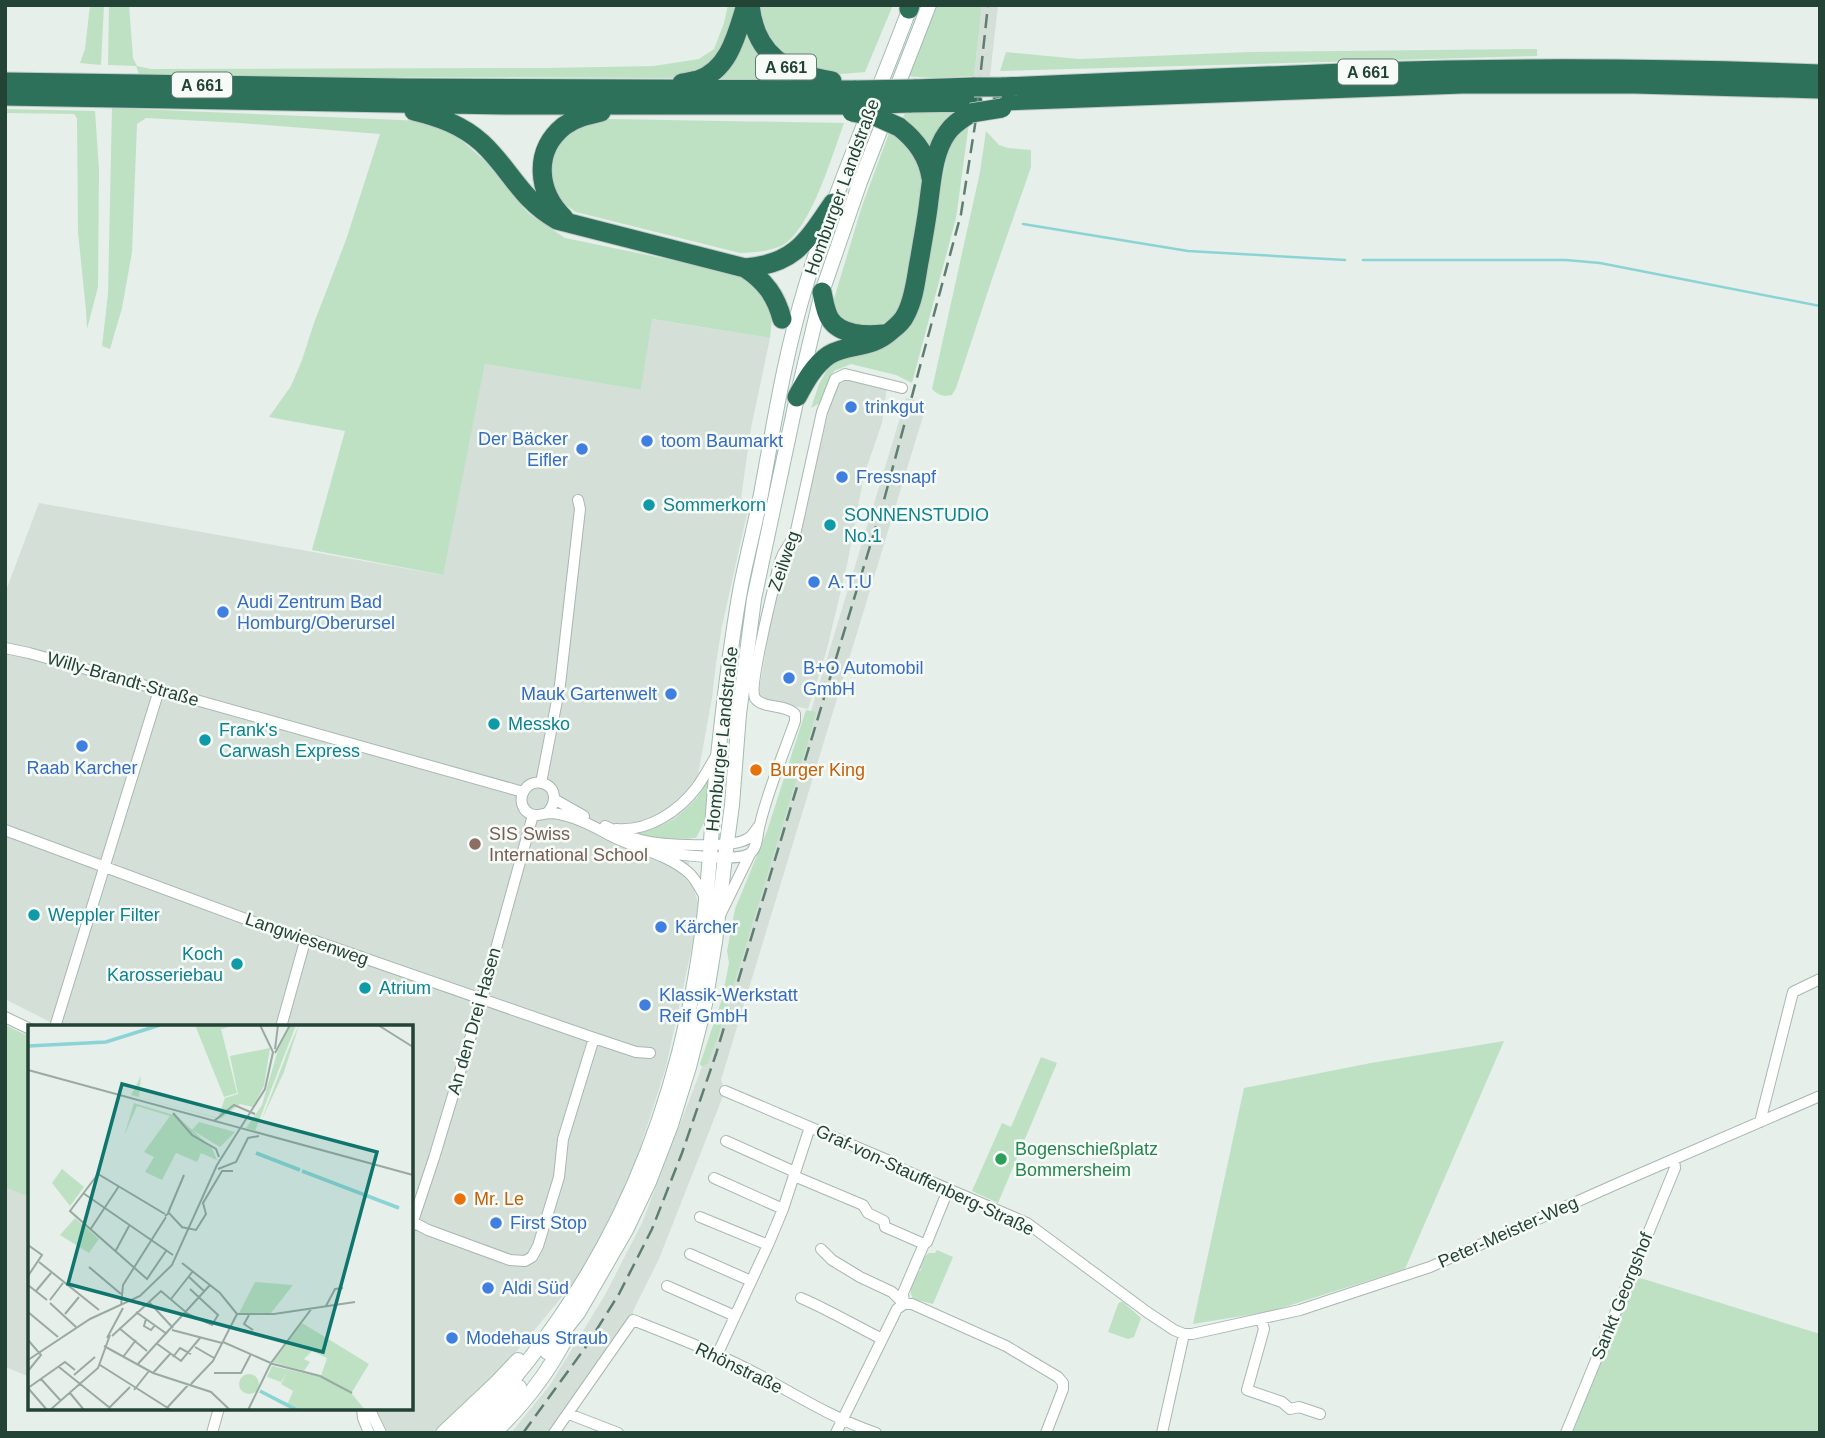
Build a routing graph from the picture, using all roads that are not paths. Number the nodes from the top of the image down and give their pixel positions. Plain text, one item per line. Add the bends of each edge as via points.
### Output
1 (748, 5) edge
2 (929, 5) edge
3 (910, 6) edge
4 (1820, 74) edge
5 (5, 82) edge
6 (1820, 89) edge
7 (5, 96) edge
8 (912, 96) junction
9 (641, 98) junction
10 (853, 98) junction
11 (1002, 99) junction
12 (973, 101) junction
13 (378, 103) junction
14 (931, 182) junction
15 (834, 203) junction
16 (577, 225) junction
17 (745, 268) junction
18 (822, 292) junction
19 (782, 318) joint
20 (894, 330) junction
21 (783, 376) junction
22 (902, 388) dead end
23 (797, 397) junction
24 (578, 500) dead end
25 (5, 648) edge
26 (159, 690) junction
27 (719, 751) junction
28 (541, 783) junction
29 (523, 792) junction
30 (554, 799) junction
31 (547, 813) junction
32 (533, 815) junction
33 (760, 824) junction
34 (606, 827) junction
35 (5, 830) edge
36 (718, 850) junction
37 (651, 851) junction
38 (750, 854) junction
39 (104, 867) junction
40 (706, 899) junction
41 (719, 918) junction
42 (305, 941) junction
43 (1820, 979) edge
44 (482, 999) junction
45 (5, 1017) edge
46 (56, 1025) edge
47 (282, 1025) edge
48 (28, 1028) edge
49 (594, 1038) junction
50 (650, 1053) dead end
51 (725, 1091) dead end
52 (1820, 1096) edge
53 (1760, 1122) junction
54 (810, 1127) junction
55 (726, 1141) dead end
56 (1674, 1159) junction
57 (795, 1174) junction
58 (714, 1178) dead end
59 (948, 1189) junction
60 (783, 1209) junction
61 (701, 1217) dead end
62 (413, 1220) edge
63 (413, 1223) edge
64 (924, 1244) junction
65 (768, 1245) junction
66 (821, 1250) dead end
67 (690, 1254) dead end
68 (751, 1281) junction
69 (667, 1286) dead end
70 (801, 1298) dead end
71 (904, 1304) junction
72 (573, 1309) junction
73 (735, 1316) junction
74 (1261, 1319) junction
75 (1184, 1334) junction
76 (882, 1339) junction
77 (717, 1355) junction
78 (218, 1410) edge
79 (362, 1410) edge
80 (370, 1410) edge
81 (569, 1414) junction
82 (1320, 1414) dead end
83 (842, 1420) junction
84 (212, 1433) edge
85 (369, 1433) edge
86 (381, 1433) edge
87 (443, 1433) edge
88 (461, 1433) edge
89 (478, 1433) edge
90 (494, 1433) edge
91 (554, 1433) edge
92 (618, 1433) edge
93 (836, 1433) edge
94 (876, 1433) edge
95 (1045, 1433) edge
96 (1162, 1433) edge
97 (1566, 1433) edge

1 - 9 highway via 725,59 710,74
1 - 10 highway, A 661 via 754,27 772,57
2 - 18 main road, Homburger Landstraße
3 - 15 main road, Homburger Landstraße
4 - 11 highway, A 661 via 1542,69 1370,72
5 - 9 highway, A 661 via 385,88
6 - 11 highway, A 661 via 1462,84
7 - 13 highway, A 661
8 - 10 highway, A 661, bridge
8 - 10 highway, A 661, bridge via 886,90
8 - 12 highway, A 661
9 - 10 highway, A 661
9 - 10 highway, A 661 via 809,105
9 - 13 highway, A 661
9 - 16 highway via 577,118 555,134 548,146 543,185 555,209
10 - 14 highway, bridge via 914,140
11 - 12 highway, A 661, bridge
12 - 14 highway via 943,139
13 - 16 highway, A 661 via 428,114 463,129 492,153 535,205 557,220
14 - 20 highway via 913,293
15 - 17 highway via 800,248 780,261
15 - 21 main road, Homburger Landstraße
16 - 17 highway
17 - 19 highway via 773,294
18 - 20 highway via 829,318 841,328 871,335
18 - 23 main road, Homburger Landstraße
19 - 21 main road
20 - 23 highway via 874,343 829,355 809,375
21 - 27 main road, Homburger Landstraße via 740,592
22 - 33 street, Zeilweg via 845,374 835,379 822,412 795,536 779,564 759,656 755,698 795,714
23 - 36 main road, Homburger Landstraße via 754,599 732,805
24 - 28 street via 560,685
25 - 26 street, Willy-Brandt-Straße
26 - 29 street, Willy-Brandt-Straße
26 - 39 street
27 - 34 street via 695,789 662,818 633,828
27 - 36 main road, Homburger Landstraße
28 - 29 street via 529,785
28 - 30 street via 551,789
29 - 32 street via 524,808
30 - 31 street
30 - 34 street
31 - 32 street
31 - 37 street via 564,814
32 - 44 street, An den Drei Hasen
33 - 36 street via 747,839
33 - 38 street, Zeilweg
34 - 36 street via 644,841
35 - 39 street, Langwiesenweg
36 - 37 street
36 - 38 street via 740,857
36 - 40 main road, Homburger Landstraße
36 - 41 main road, Homburger Landstraße
37 - 40 street via 690,874
38 - 41 street, Zeilweg
39 - 42 street, Langwiesenweg
39 - 46 street
40 - 72 main road, Homburger Landstraße via 688,1012 660,1122 638,1179
41 - 72 main road, Homburger Landstraße via 705,1004 671,1125 626,1230
42 - 44 street, Langwiesenweg
42 - 47 street
43 - 53 street via 1793,992
44 - 49 street, Langwiesenweg
44 - 62 street, An den Drei Hasen
45 - 48 street
49 - 50 street, Langwiesenweg
49 - 63 street via 562,1139 559,1177 532,1257 510,1260
51 - 54 street, Graf-von-Stauffenberg-Straße
52 - 53 street, Peter-Meister-Weg
53 - 56 street, Peter-Meister-Weg
54 - 57 street
54 - 59 street, Graf-von-Stauffenberg-Straße
55 - 57 street
56 - 74 street, Peter-Meister-Weg via 1430,1267
56 - 97 street, Sankt Georgshof via 1675,1168
57 - 60 street
57 - 64 street via 863,1205 884,1221 885,1227
58 - 60 street
59 - 64 street
59 - 75 street, Graf-von-Stauffenberg-Straße via 1027,1223
60 - 65 street
61 - 65 street
64 - 71 street via 903,1293
65 - 68 street
66 - 71 street via 892,1292
67 - 68 street
68 - 73 street
69 - 73 street
70 - 76 street
71 - 76 street via 897,1308
71 - 95 street via 995,1341 1058,1377 1063,1389
72 - 87 main road
72 - 88 main road, Homburger Landstraße via 504,1391
72 - 89 main road, Homburger Landstraße via 498,1413
72 - 90 main road via 555,1359
73 - 77 street
74 - 75 street, Peter-Meister-Weg
74 - 82 street via 1264,1329 1247,1390 1290,1409
75 - 96 street
76 - 83 street
77 - 81 street, Rhönstraße via 633,1320
77 - 83 street, Rhönstraße
78 - 84 street
79 - 85 street
80 - 86 street
81 - 91 street
81 - 92 street
83 - 93 street
83 - 94 street, Rhönstraße

